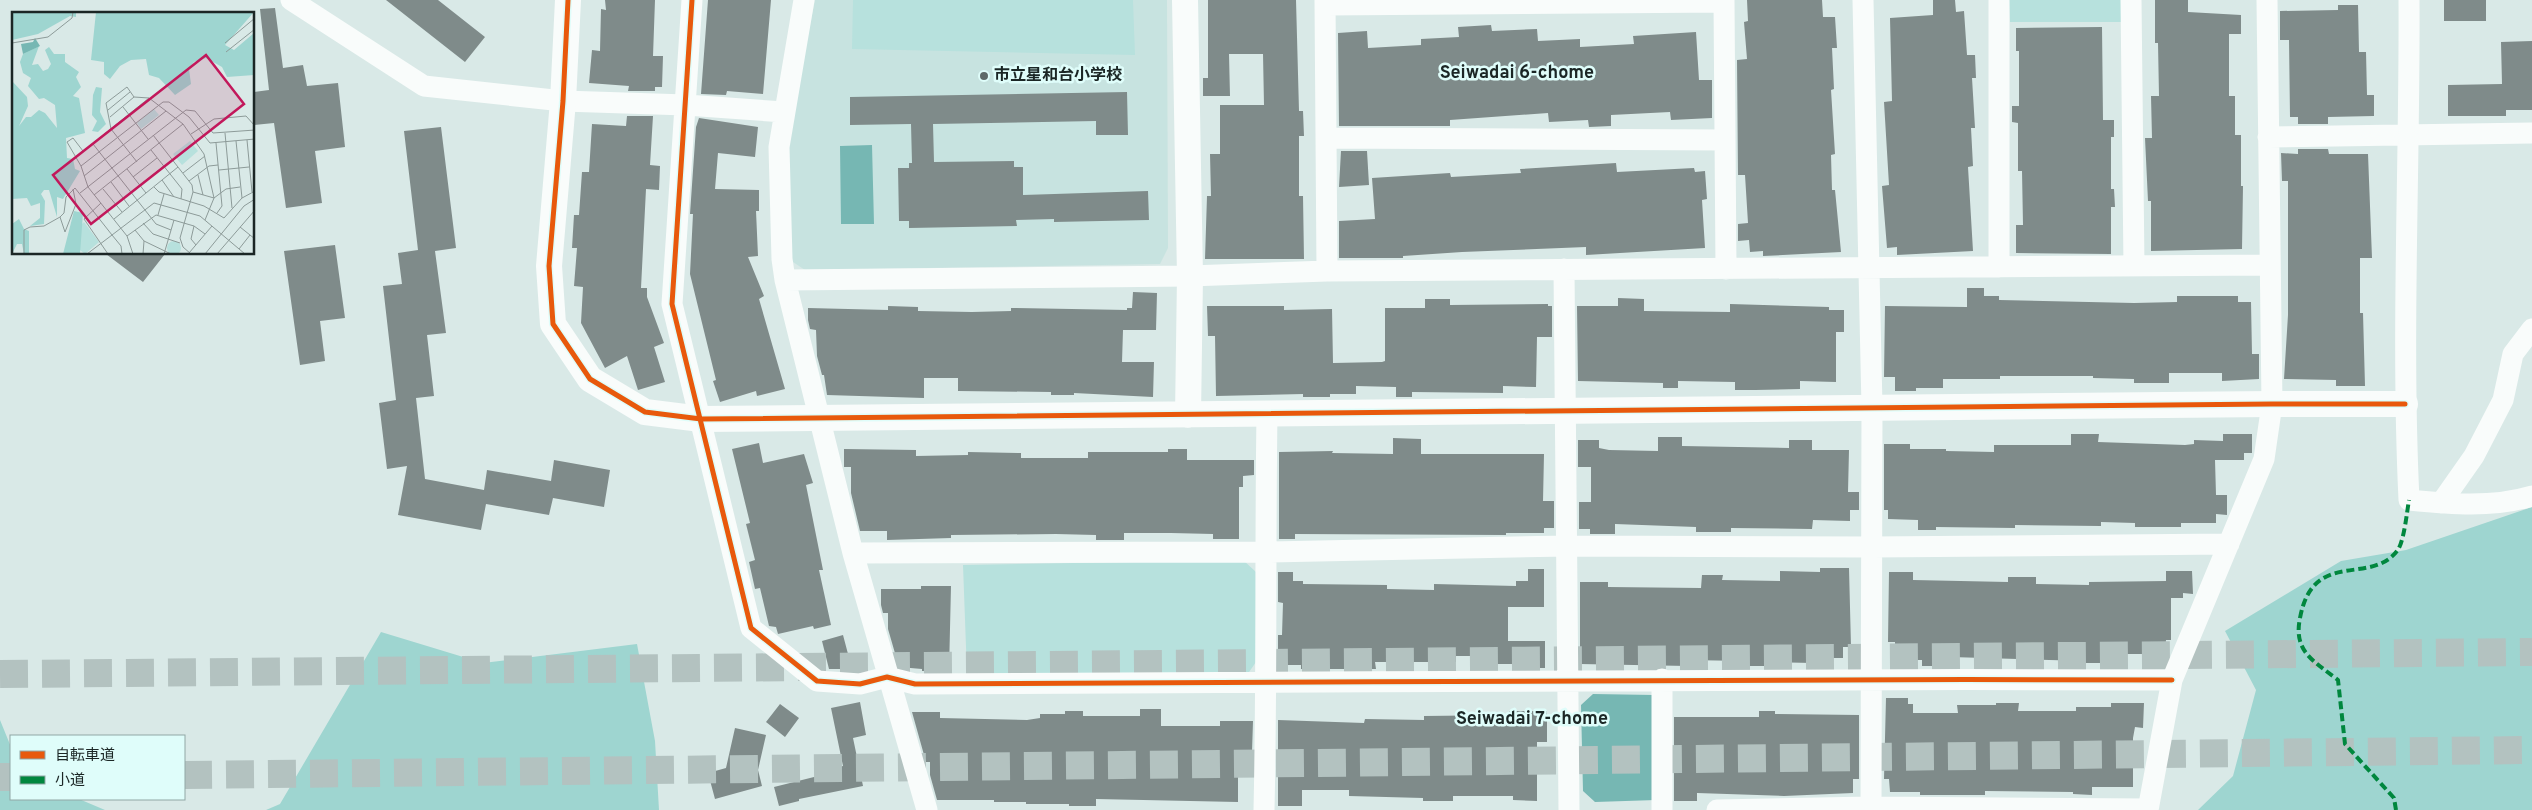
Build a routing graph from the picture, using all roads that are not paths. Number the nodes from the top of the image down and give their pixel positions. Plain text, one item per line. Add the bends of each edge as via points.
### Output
1 (291, 0) edge
2 (568, 0) edge
3 (692, 0) edge
4 (804, 0) edge
5 (1185, 0) edge
6 (1863, 0) edge
7 (1999, 0) edge
8 (2131, 0) edge
9 (2267, 0) edge
10 (2409, 0) edge
11 (1724, 1) edge
12 (1325, 3) edge
13 (563, 101) junction
14 (686, 105) junction
15 (784, 112) junction
16 (2532, 133) edge
17 (2410, 135) junction
18 (2268, 137) junction
19 (1326, 138) junction
20 (1725, 140) junction
21 (2134, 266) junction
22 (2270, 266) junction
23 (1999, 267) junction
24 (1869, 268) junction
25 (1564, 269) junction
26 (1726, 269) junction
27 (1327, 271) junction
28 (1190, 276) junction
29 (785, 280) junction
30 (2532, 329) edge
31 (2272, 404) junction
32 (2405, 404) junction
33 (1872, 407) junction
34 (1565, 411) junction
35 (1267, 414) junction
36 (1188, 415) junction
37 (701, 418) junction
38 (819, 418) junction
39 (2532, 496) edge
40 (2440, 503) junction
41 (2229, 544) junction
42 (1568, 546) junction
43 (1871, 547) junction
44 (1265, 552) junction
45 (853, 553) junction
46 (887, 677) junction
47 (1568, 679) junction
48 (1662, 679) junction
49 (1871, 679) junction
50 (2172, 680) junction
51 (1267, 683) junction
52 (1870, 808) junction
53 (2034, 809) edge
54 (2148, 809) edge
55 (927, 810) edge
56 (1264, 810) edge
57 (1569, 810) edge
58 (1662, 810) edge
59 (1717, 810) edge

1 - 13 street via 424,86
2 - 13 street
3 - 14 street
4 - 15 street
5 - 28 street
6 - 24 street
7 - 23 street
8 - 21 street
9 - 18 street
10 - 17 street
11 - 12 street
11 - 20 street
12 - 19 street
13 - 14 street
13 - 37 street via 549,266 553,324 590,379 645,412
14 - 15 street
14 - 37 street via 672,304
15 - 29 street via 778,147
16 - 17 street
17 - 18 street
17 - 32 street
18 - 22 street
19 - 20 street
19 - 27 street
20 - 26 street
21 - 22 street
21 - 23 street
22 - 31 street
23 - 24 street
24 - 26 street
24 - 33 street
25 - 26 street
25 - 27 street
25 - 34 street
27 - 28 street
28 - 29 street
28 - 36 street
29 - 38 street
30 - 40 street via 2512,354 2503,400 2474,456
31 - 32 street
31 - 33 street
31 - 41 street via 2264,460
32 - 40 street via 2409,500
33 - 34 street
33 - 43 street
34 - 35 street
34 - 42 street
35 - 36 street
35 - 44 street
36 - 38 street
37 - 38 street
37 - 46 street via 751,628 817,681 860,684
38 - 45 street
39 - 40 street via 2507,503
41 - 43 street
41 - 50 street
42 - 43 street
42 - 44 street
42 - 47 street
43 - 49 street
44 - 45 street
44 - 51 street
45 - 46 street
46 - 51 street via 915,684
46 - 55 street
47 - 48 street
47 - 51 street
47 - 57 street
48 - 49 street
48 - 58 street
49 - 50 street
49 - 52 street
50 - 54 street
51 - 56 street
52 - 53 street
52 - 59 street
53 - 54 street

